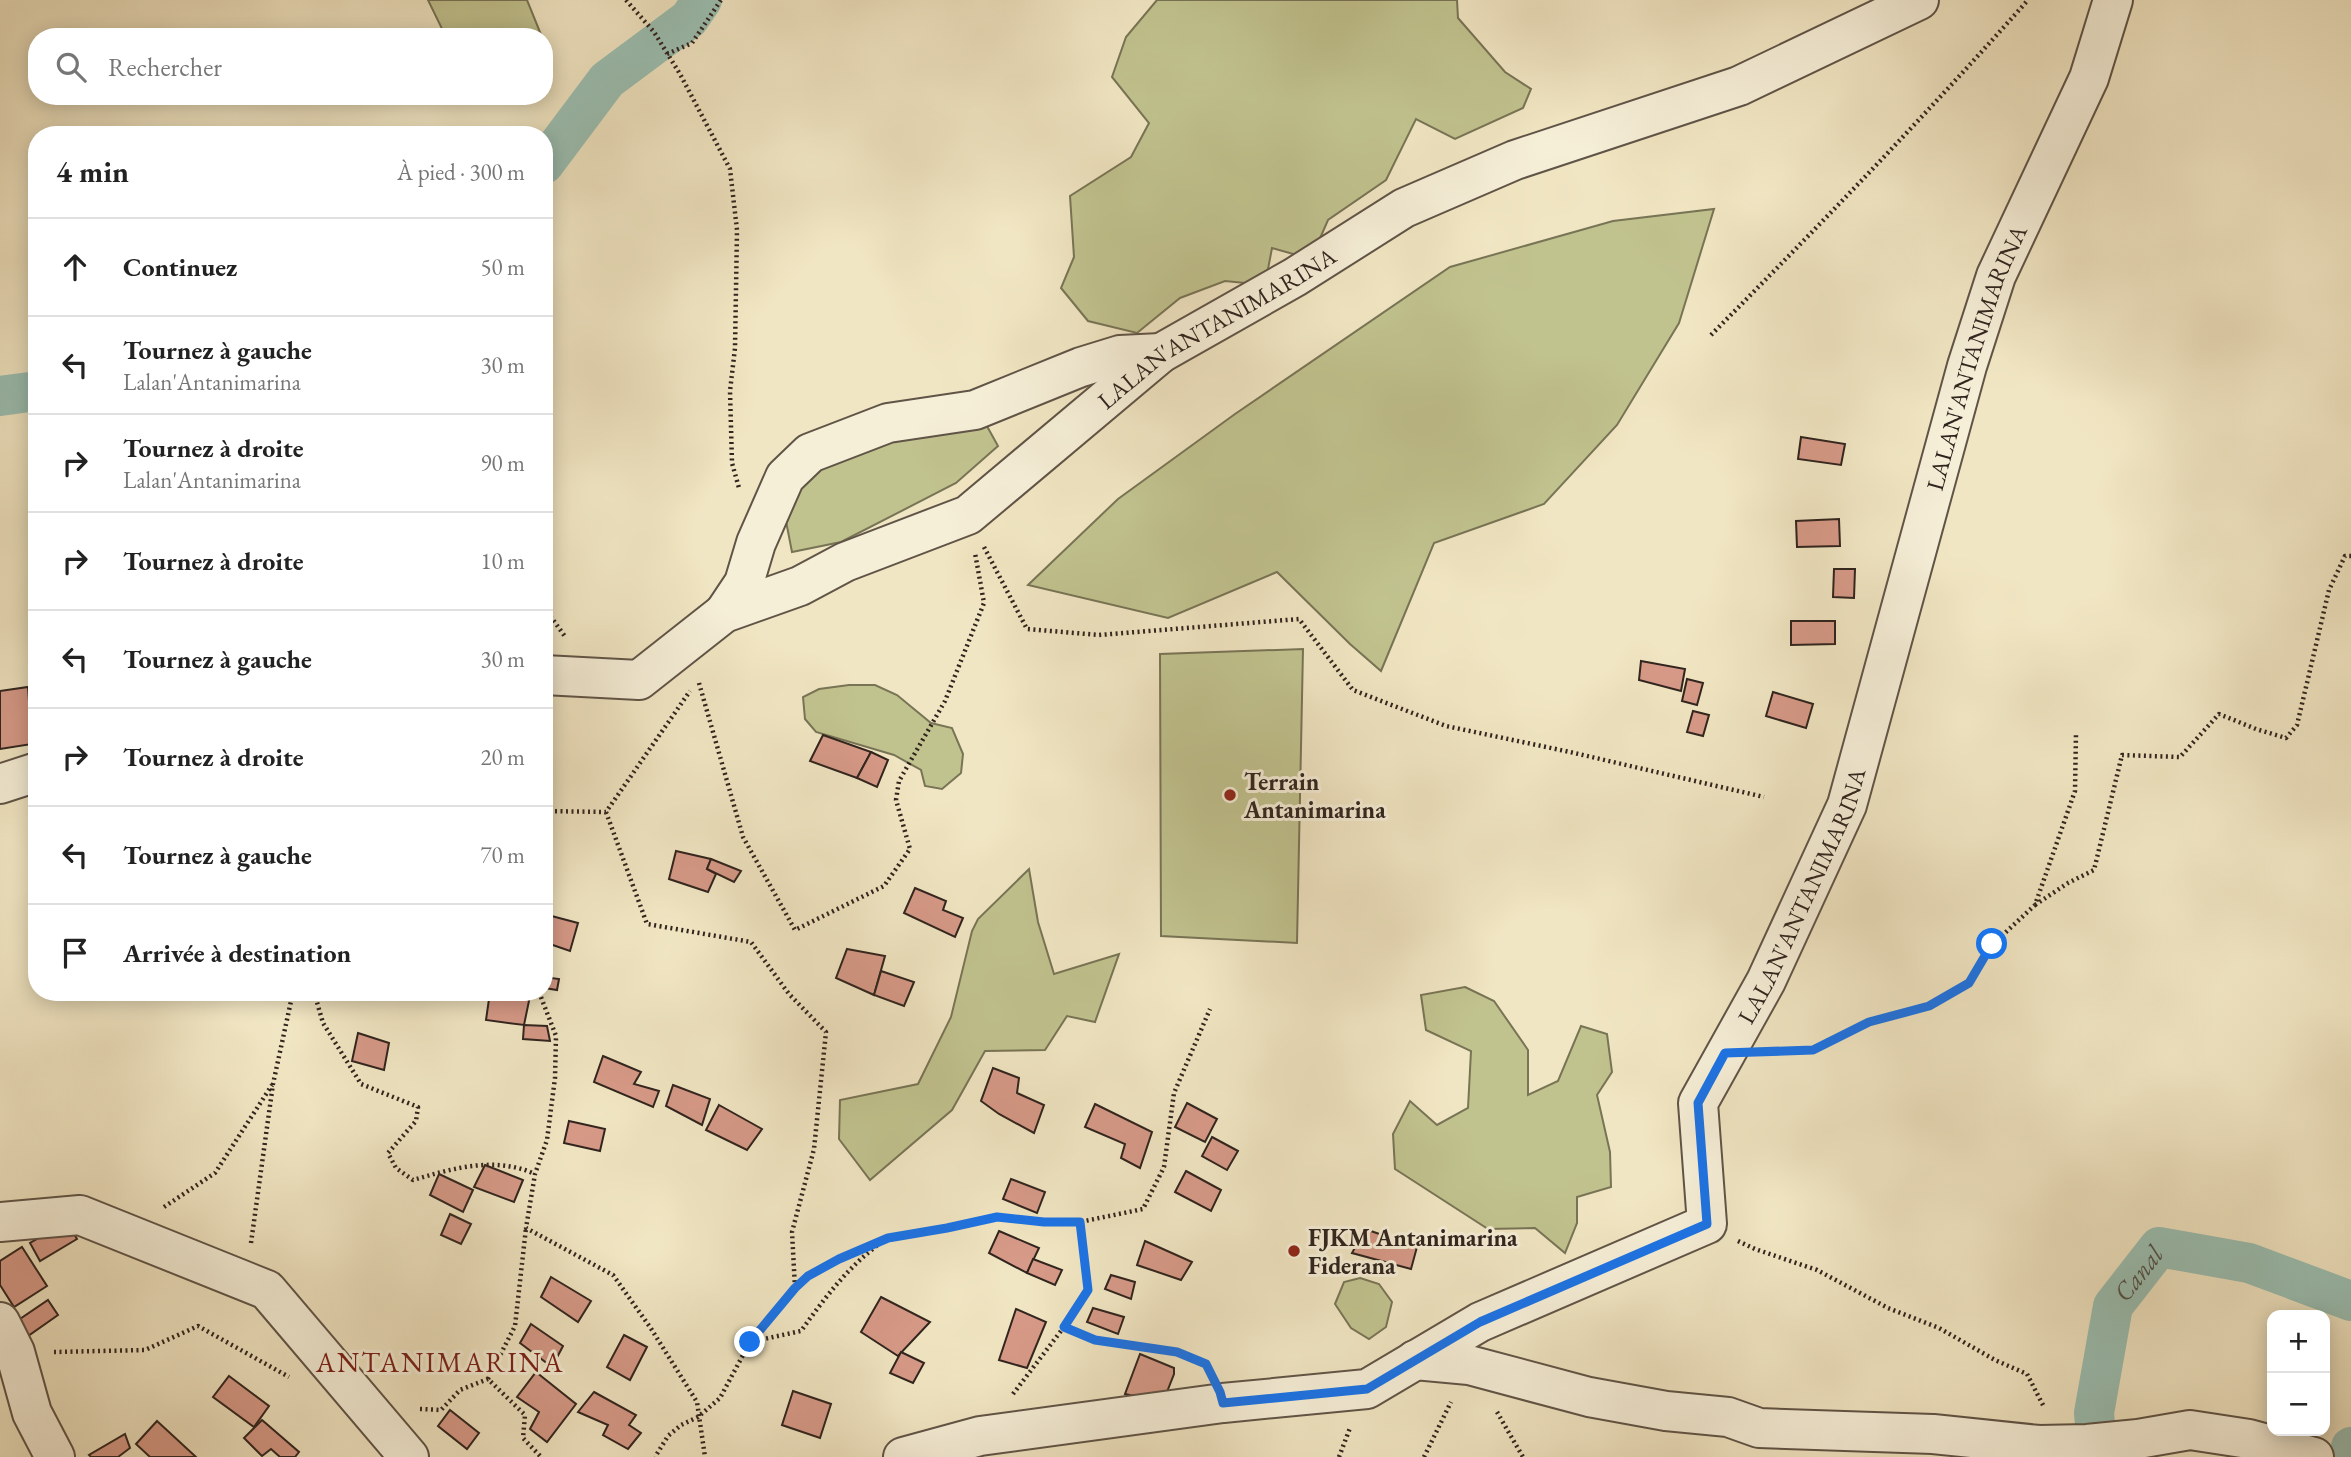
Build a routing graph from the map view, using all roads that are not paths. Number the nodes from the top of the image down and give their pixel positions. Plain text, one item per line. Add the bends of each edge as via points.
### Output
1 (1919, 0) edge
2 (2113, 0) edge
3 (1161, 353) junction
4 (724, 613) junction
5 (553, 675) edge
6 (28, 775) edge
7 (0, 784) edge
8 (0, 1223) edge
9 (7, 1337) edge
10 (1415, 1360) junction
11 (55, 1457) edge
12 (409, 1457) edge
13 (903, 1457) edge
14 (2314, 1457) edge

1 - 3 street, LALAN'ANTANIMARINA via 1739,86 1515,160 1404,208
2 - 10 street, LALAN'ANTANIMARINA via 2090,78 1996,276 1967,366 1847,805 1766,981 1698,1103 1707,1224 1480,1322
3 - 4 street, LALAN'ANTANIMARINA via 968,515
3 - 4 street via 1121,355 975,410 888,423 810,453 785,477 744,583
4 - 5 street, LALAN'ANTANIMARINA via 639,680
6 - 7 street
8 - 12 street via 80,1215 267,1290
9 - 11 street via 32,1413
10 - 13 street via 1367,1389 980,1436
10 - 14 street via 1469,1366 1589,1397 1728,1418 1759,1428 1933,1434 2039,1445 2098,1443 2190,1430 2249,1439

